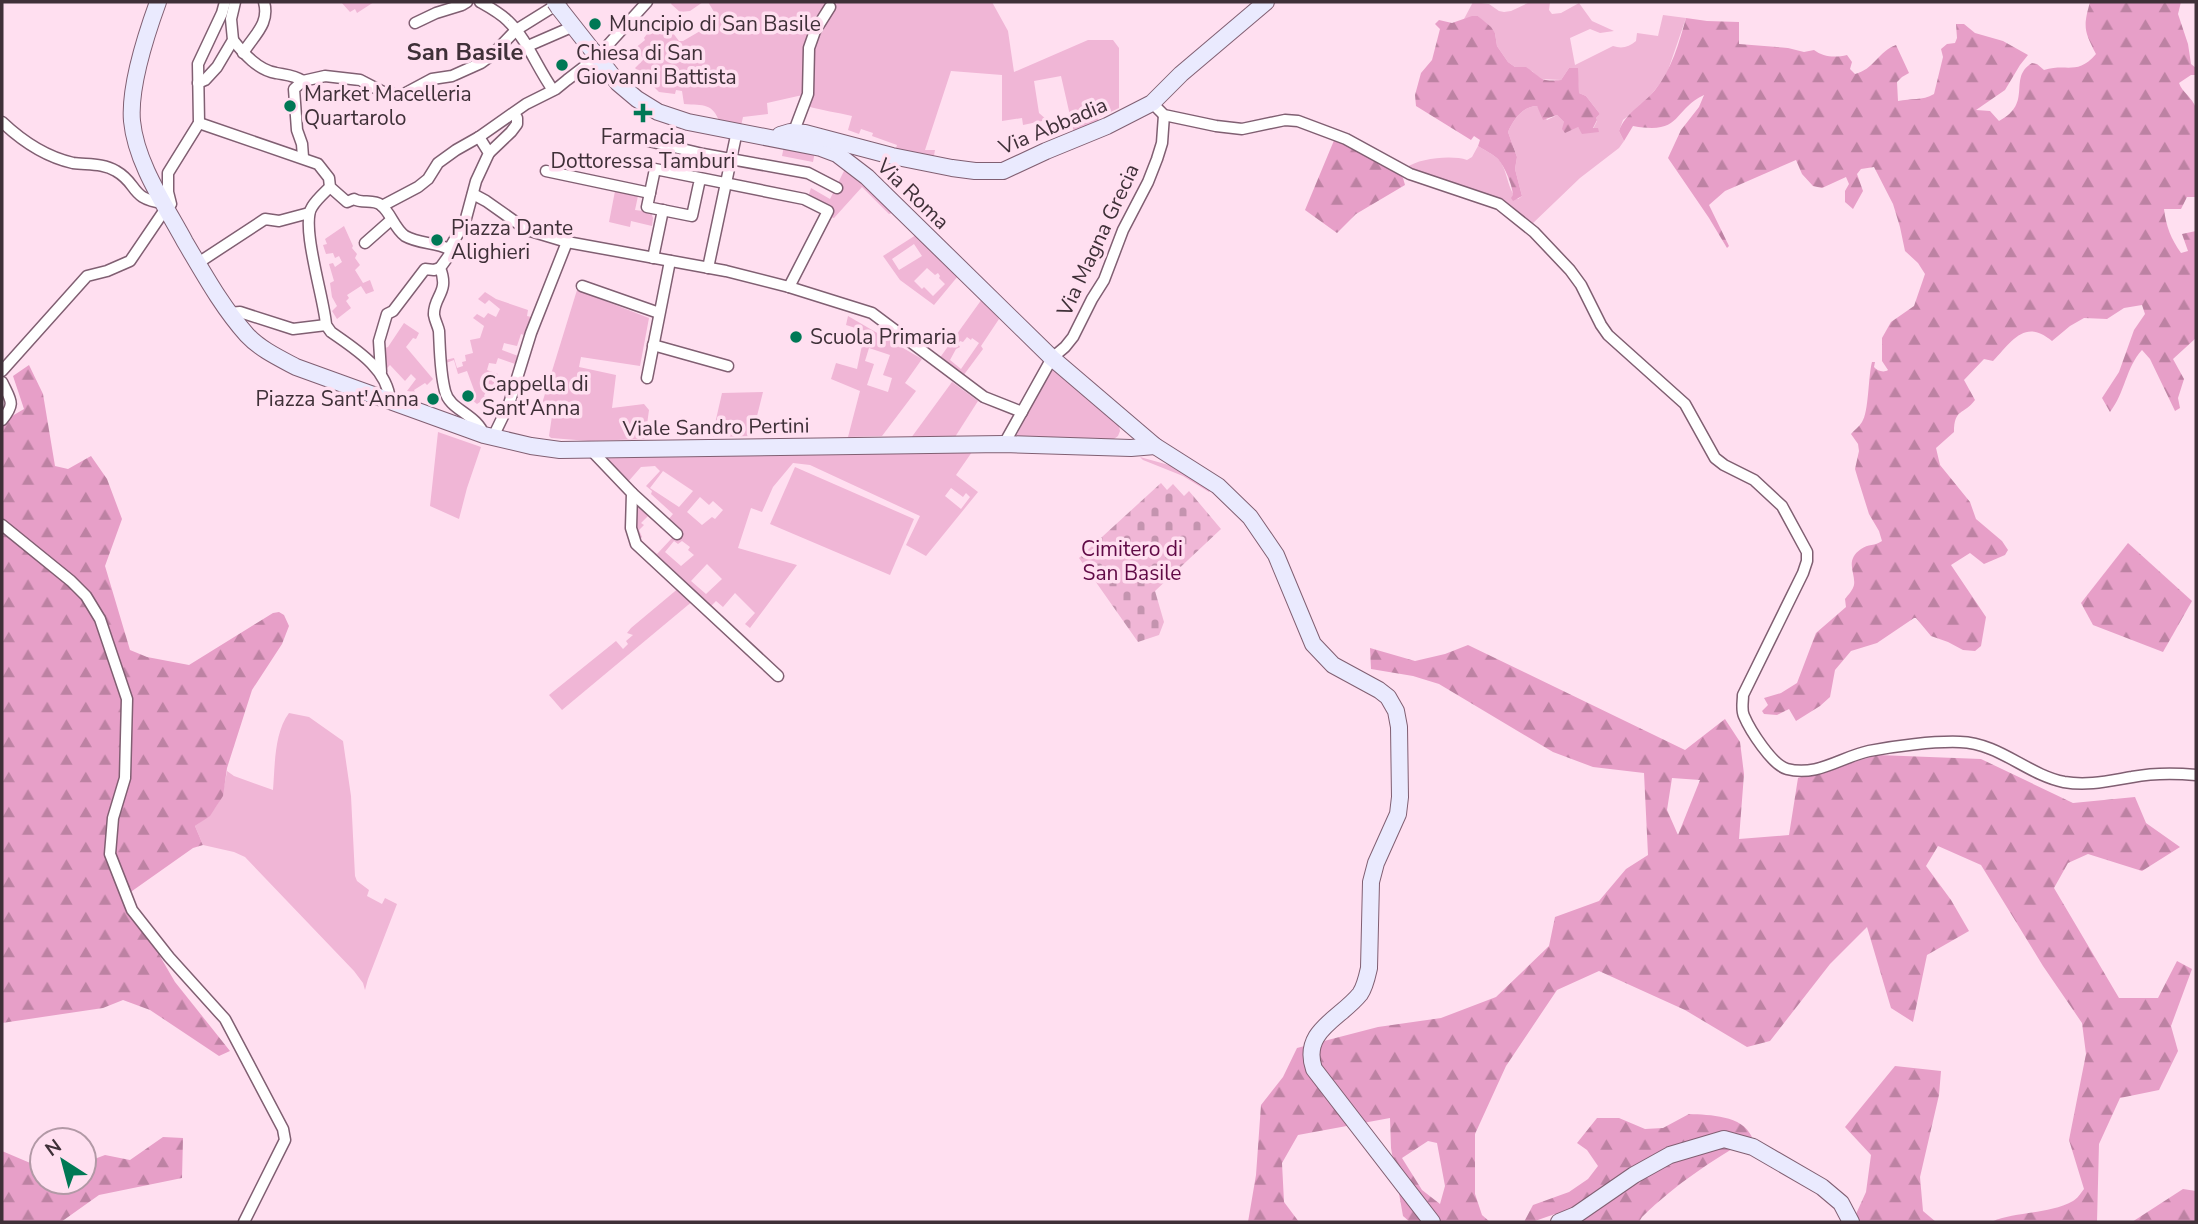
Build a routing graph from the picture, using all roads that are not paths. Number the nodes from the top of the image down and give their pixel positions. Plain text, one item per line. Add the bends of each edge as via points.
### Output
1 (158, 2) edge
2 (225, 2) edge
3 (235, 2) edge
4 (264, 2) edge
5 (467, 2) edge
6 (480, 2) edge
7 (647, 2) edge
8 (1266, 2) edge
9 (557, 5) edge
10 (830, 6) dead end
11 (415, 23) dead end
12 (574, 26) junction
13 (516, 30) junction
14 (233, 40) junction
15 (528, 46) junction
16 (243, 53) junction
17 (597, 57) junction
18 (198, 83) junction
19 (299, 85) junction
20 (553, 90) junction
21 (1152, 103) junction
22 (514, 113) junction
23 (1164, 115) junction
24 (2, 122) edge
25 (199, 122) junction
26 (737, 131) junction
27 (794, 131) junction
28 (479, 137) junction
29 (632, 137) dead end
30 (779, 139) junction
31 (489, 153) junction
32 (303, 157) junction
33 (730, 159) junction
34 (545, 171) dead end
35 (700, 178) junction
36 (724, 183) junction
37 (330, 187) junction
38 (837, 188) dead end
39 (650, 193) junction
40 (473, 194) junction
41 (165, 206) junction
42 (383, 206) junction
43 (663, 210) junction
44 (309, 213) junction
45 (391, 219) junction
46 (567, 242) junction
47 (365, 243) dead end
48 (449, 249) junction
49 (653, 258) junction
50 (670, 261) junction
51 (198, 263) junction
52 (708, 268) junction
53 (442, 274) junction
54 (582, 286) dead end
55 (789, 287) junction
56 (229, 313) junction
57 (659, 313) junction
58 (326, 326) junction
59 (653, 345) junction
60 (1052, 358) junction
61 (729, 366) dead end
62 (2, 371) edge
63 (381, 372) junction
64 (647, 378) dead end
65 (2, 382) edge
66 (390, 400) junction
67 (1022, 412) junction
68 (2, 420) edge
69 (488, 436) junction
70 (1004, 444) junction
71 (1155, 446) junction
72 (590, 449) junction
73 (632, 493) junction
74 (2, 525) edge
75 (677, 534) dead end
76 (778, 676) dead end
77 (2196, 775) edge
78 (244, 1222) edge
79 (1432, 1222) edge
80 (1559, 1222) edge
81 (1851, 1222) edge

1 - 41 street, Viale Sandro Pertini via 136,76 132,113 136,142
2 - 18 street via 198,64
3 - 14 street
4 - 16 street via 264,25
5 - 11 street
6 - 13 street
7 - 17 street
8 - 21 street, Via Abbadia
9 - 12 street, Via Roma
9 - 13 street
10 - 27 street via 809,47 808,94
12 - 15 street
12 - 17 street, Via Roma
13 - 15 street
13 - 19 street via 481,62 404,94 387,94 360,80 325,76
14 - 16 street
14 - 18 street via 217,67
15 - 20 street
16 - 19 street via 263,69 297,77
17 - 20 street
17 - 26 street, Via Roma via 618,83 658,112
18 - 25 street
19 - 32 street
20 - 22 street
21 - 23 street
21 - 27 street, Via Abbadia via 994,172 892,156
22 - 28 street
22 - 31 street via 517,124
23 - 60 street, Via Magna Grecia via 1157,159 1104,280 1073,337
23 - 77 street via 1242,129 1286,120 1306,124 1346,139 1410,174 1499,204 1555,253 1581,285 1608,335 1685,404 1715,458 1754,480 1782,506 1807,552 1803,573 1743,695 1742,713 1784,768 1812,770 1867,751 1958,742 1984,746 2060,781 2100,784 2134,776
24 - 41 street via 31,146 72,163 111,168 127,179 137,194
25 - 32 street
25 - 41 street via 168,173 171,204
26 - 30 street, Via Roma
26 - 33 street
27 - 30 street
28 - 31 street
28 - 42 street via 438,163 418,187
29 - 33 street
30 - 60 street, Via Roma via 821,148 848,161
31 - 40 street
32 - 37 street via 318,164
33 - 36 street
33 - 38 street via 808,173
34 - 39 street
35 - 36 street
35 - 39 street via 655,169
35 - 43 street via 692,216
36 - 52 street
36 - 55 street via 804,199 828,211
37 - 42 street via 347,202 354,199
37 - 44 street
39 - 43 street via 647,207
40 - 46 street via 527,230
40 - 48 street via 466,222
41 - 51 street, Viale Sandro Pertini
41 - 62 street via 130,261 87,276
42 - 45 street
43 - 49 street
44 - 51 street via 279,221 265,219
44 - 58 street
45 - 47 street
45 - 48 street via 413,240
46 - 49 street
46 - 69 street via 509,404
48 - 53 street
49 - 50 street
50 - 52 street
50 - 57 street
51 - 56 street, Viale Sandro Pertini
52 - 55 street
53 - 63 street via 425,269 387,313 379,341
53 - 69 street via 434,316 446,396
54 - 57 street
55 - 67 street via 872,313 984,397
56 - 58 street via 240,312 293,329
56 - 66 street, Viale Sandro Pertini via 249,337 296,367
57 - 59 street
58 - 63 street
59 - 61 street
59 - 64 street
60 - 67 street, Via Magna Grecia
60 - 71 street, Via Roma
63 - 66 street
65 - 68 street via 12,407
66 - 69 street, Viale Sandro Pertini
67 - 70 street, Via Magna Grecia
69 - 72 street, Viale Sandro Pertini via 560,450
70 - 71 street, Viale Sandro Pertini
70 - 72 street, Viale Sandro Pertini
71 - 79 street, Via Roma via 1218,486 1250,517 1276,555 1313,645 1333,665 1379,690 1396,711 1398,814 1371,882 1366,981 1361,993 1316,1035 1310,1057 1314,1069
72 - 73 street
73 - 75 street
73 - 76 street via 631,528 636,544
74 - 78 street via 71,581 100,619 127,699 125,778 113,818 110,854 132,910 225,1019 283,1129 285,1140
80 - 81 street via 1670,1156 1724,1139 1753,1147 1822,1186 1841,1203

